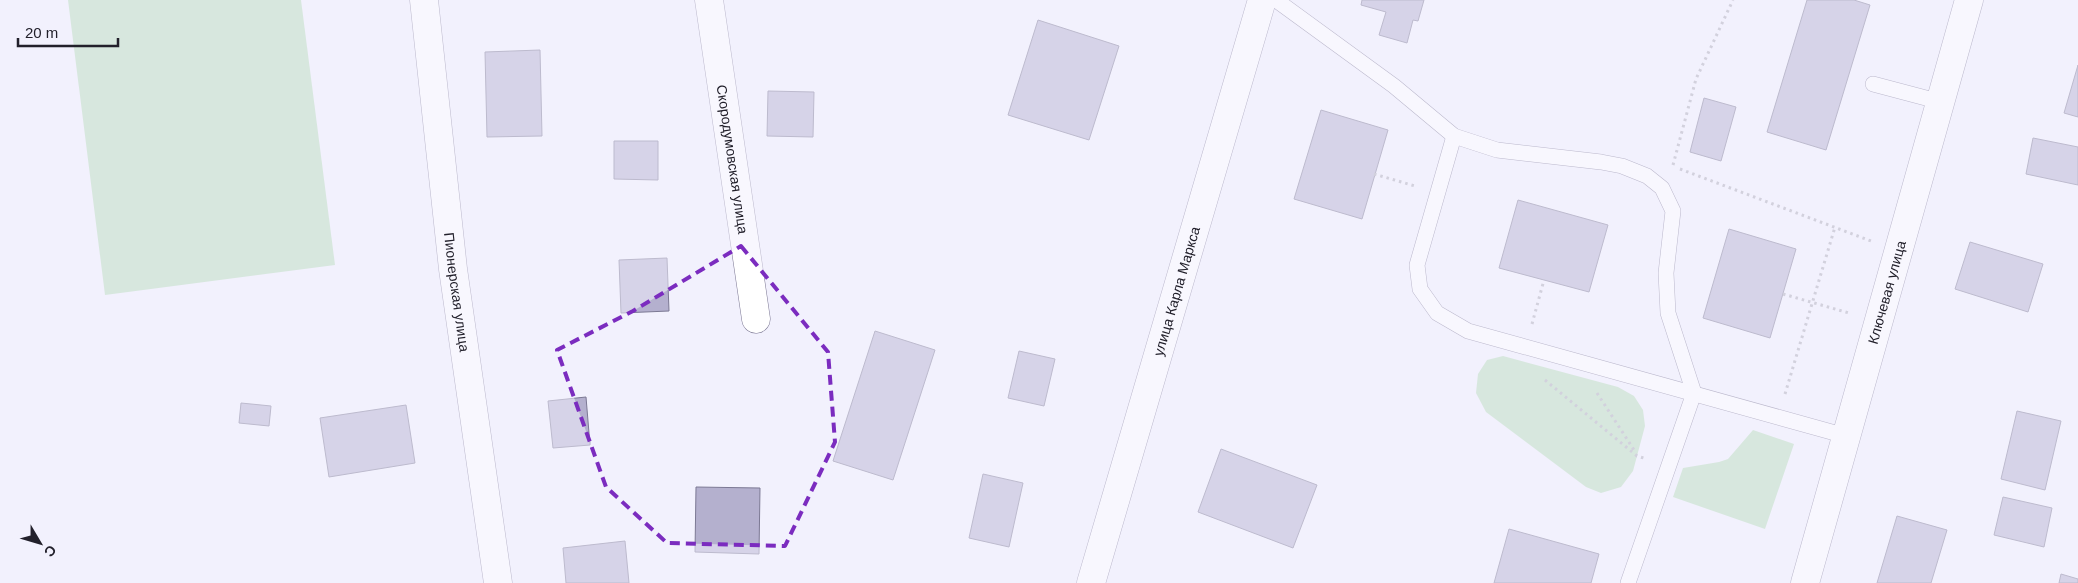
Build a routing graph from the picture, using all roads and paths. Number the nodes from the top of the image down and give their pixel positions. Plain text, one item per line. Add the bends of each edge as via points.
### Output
1 (424, 0) edge
2 (709, 0) edge
3 (1262, 0) edge
4 (1276, 0) edge
5 (1733, 0) edge
6 (1969, 0) edge
7 (1874, 84) dead end
8 (1940, 102) junction
9 (1454, 136) junction
10 (1374, 174) dead end
11 (1438, 193) junction
12 (1835, 227) junction
13 (1898, 251) junction
14 (1544, 280) dead end
15 (1783, 294) dead end
16 (1813, 302) junction
17 (756, 319) dead end
18 (1878, 322) junction
19 (1526, 347) junction
20 (1592, 365) junction
21 (1694, 393) junction
22 (1779, 417) junction
23 (1846, 436) junction
24 (498, 583) edge
25 (1091, 583) edge
26 (1628, 583) edge
27 (1805, 583) edge

1 - 24 street, Пионерская улица via 453,269
2 - 17 street, Скородумовская улица
3 - 25 street, улица Карла Маркса
4 - 9 lane via 1394,86
5 - 12 path via 1696,79 1672,166
6 - 8 street, Ключевая улица
7 - 8 lane
8 - 13 street, Ключевая улица
9 - 11 lane
9 - 21 lane via 1497,150 1622,166 1647,176 1662,188 1673,210 1666,273 1668,313
10 - 11 path
11 - 19 lane via 1417,265 1420,289 1437,313 1468,331
12 - 13 path
12 - 16 path
13 - 18 street, Ключевая улица
14 - 19 path
15 - 16 path
16 - 18 path
16 - 22 path
18 - 23 street, Ключевая улица
19 - 20 lane
19 - 20 path via 1522,361 1637,456 1588,379
20 - 21 lane
21 - 22 lane
21 - 26 lane
22 - 23 lane
23 - 27 street, Ключевая улица

